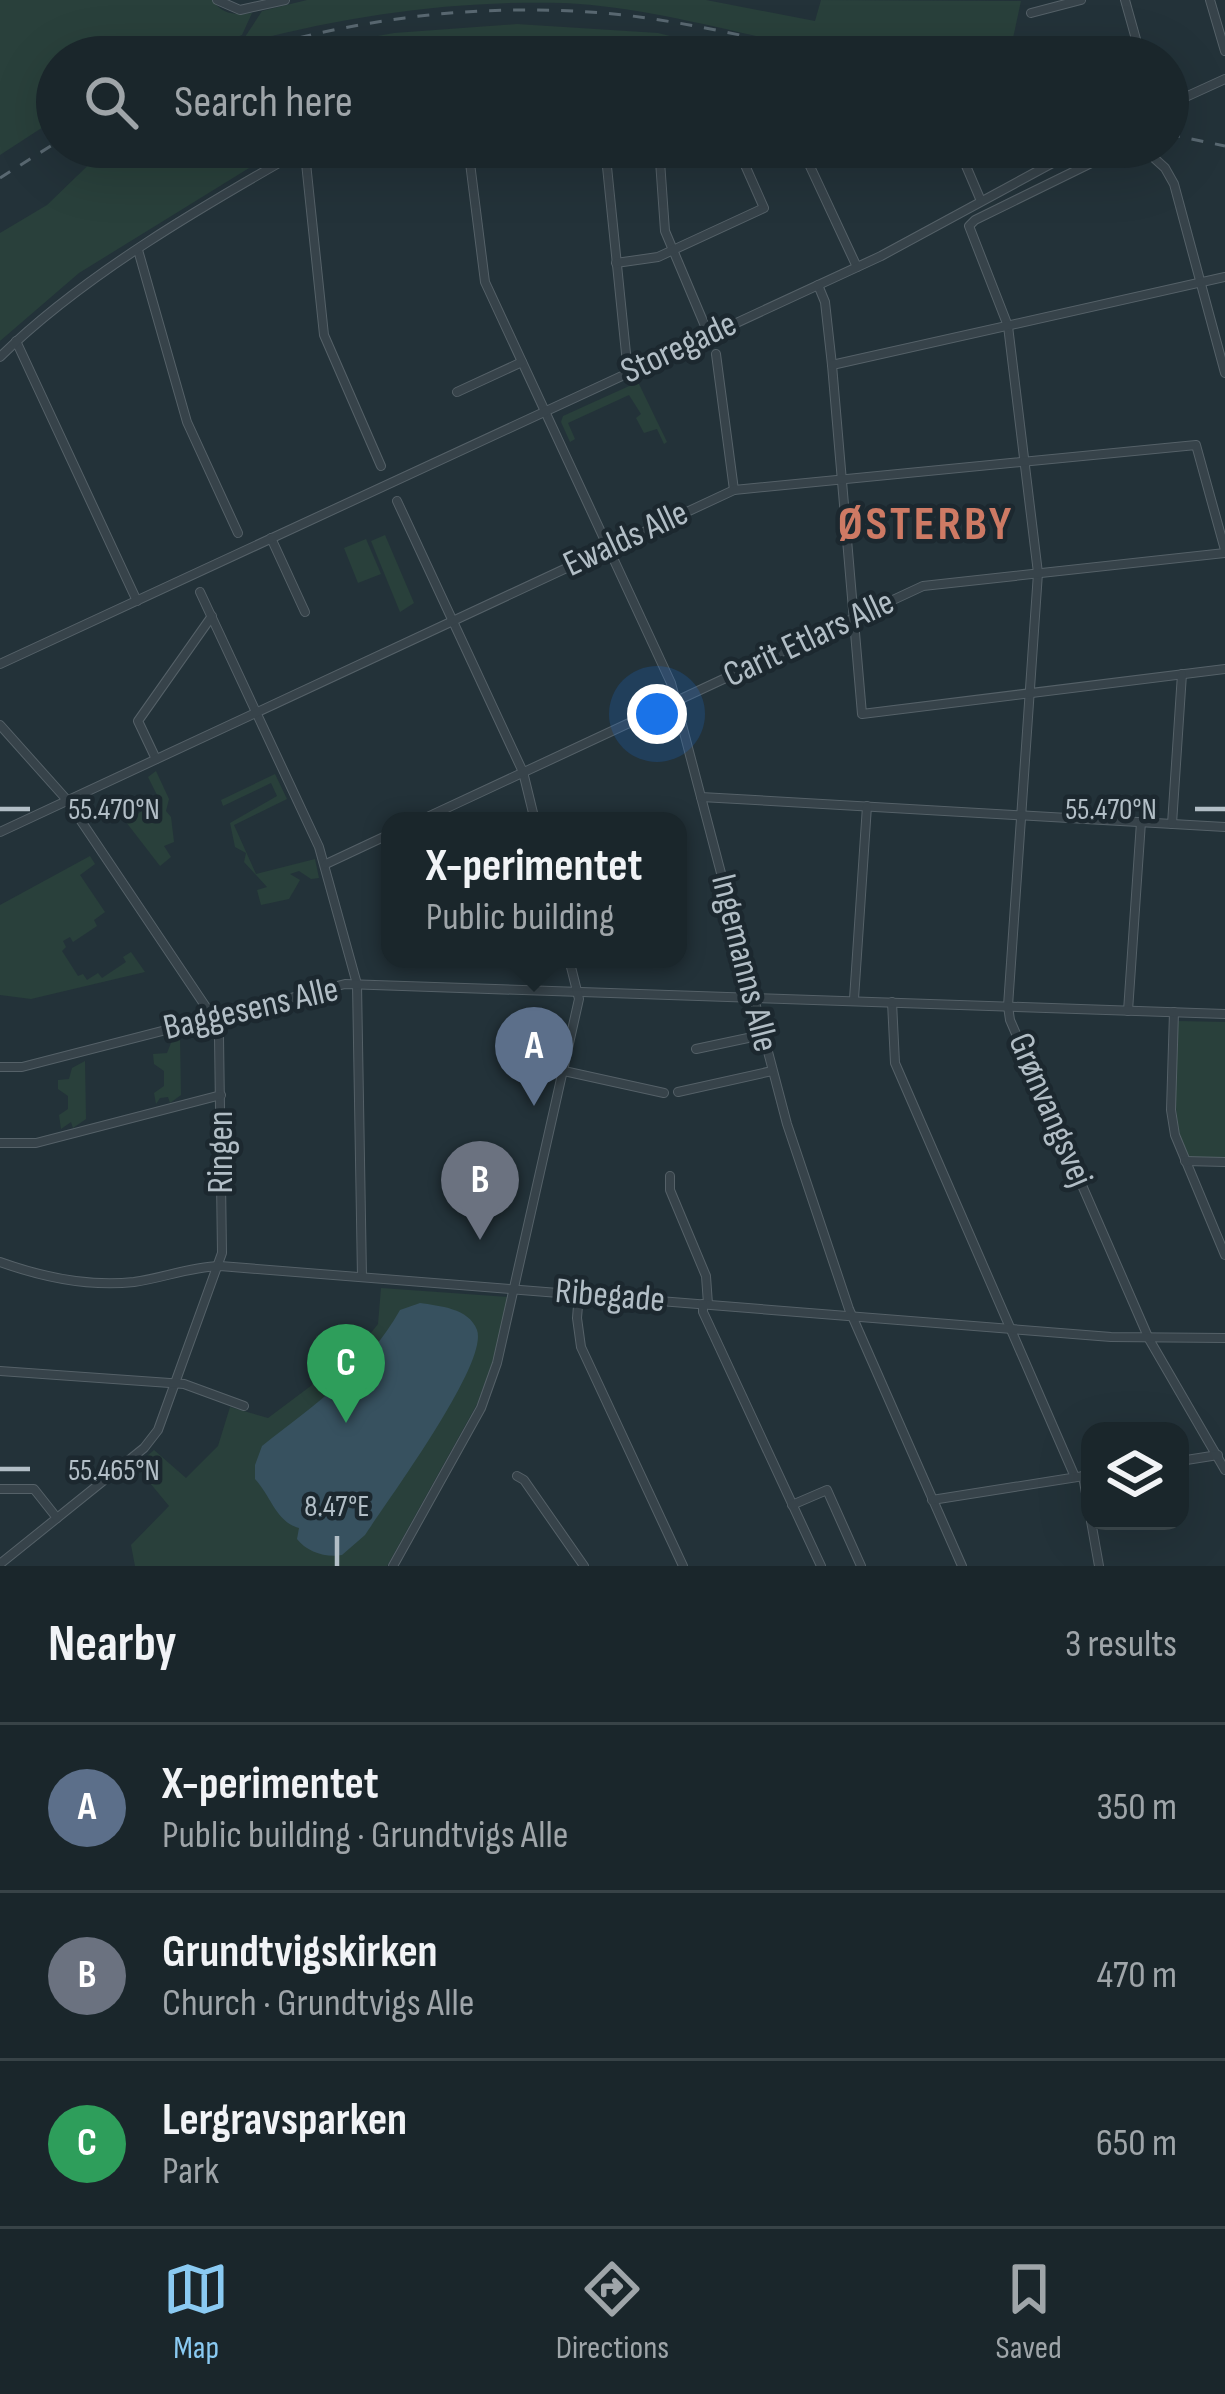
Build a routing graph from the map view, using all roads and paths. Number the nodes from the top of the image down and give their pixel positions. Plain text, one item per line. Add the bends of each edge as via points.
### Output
1 (285, 0) edge
2 (1081, 0) edge
3 (1125, 0) edge
4 (1210, 0) edge
5 (220, 3) edge
6 (1031, 13) dead end
7 (1135, 36) edge
8 (1225, 51) edge
9 (1225, 79) edge
10 (1189, 95) edge
11 (273, 168) edge
12 (307, 168) edge
13 (471, 168) edge
14 (607, 168) edge
15 (660, 168) edge
16 (746, 168) edge
17 (812, 168) edge
18 (967, 168) edge
19 (1043, 168) edge
20 (1082, 168) edge
21 (1166, 168) edge
22 (982, 201) junction
23 (138, 250) junction
24 (672, 251) junction
25 (616, 263) junction
26 (857, 267) junction
27 (1225, 278) edge
28 (1200, 283) junction
29 (818, 285) junction
30 (1008, 326) junction
31 (708, 333) junction
32 (16, 341) junction
33 (716, 354) dead end
34 (0, 357) edge
35 (522, 362) junction
36 (832, 365) junction
37 (628, 373) junction
38 (1225, 373) edge
39 (457, 392) dead end
40 (544, 411) junction
41 (1023, 461) junction
42 (381, 466) dead end
43 (842, 479) junction
44 (734, 490) junction
45 (397, 501) dead end
46 (238, 533) dead end
47 (271, 538) junction
48 (607, 548) junction
49 (1225, 551) edge
50 (1037, 573) junction
51 (200, 592) dead end
52 (137, 601) junction
53 (305, 612) dead end
54 (856, 615) junction
55 (212, 616) junction
56 (452, 621) junction
57 (0, 664) edge
58 (1225, 669) edge
59 (1182, 674) junction
60 (1030, 693) junction
61 (677, 701) junction
62 (257, 711) junction
63 (0, 725) edge
64 (156, 759) junction
65 (523, 772) junction
66 (701, 797) junction
67 (67, 800) junction
68 (867, 806) junction
69 (438, 812) edge
70 (533, 812) edge
71 (1022, 815) junction
72 (1141, 822) junction
73 (1172, 824) junction
74 (1225, 827) edge
75 (0, 832) edge
76 (381, 838) edge
77 (326, 865) junction
78 (571, 968) edge
79 (357, 984) junction
80 (577, 990) junction
81 (753, 998) junction
82 (854, 999) junction
83 (892, 1002) junction
84 (1009, 1006) junction
85 (1128, 1011) junction
86 (1174, 1012) junction
87 (1225, 1014) edge
88 (212, 1016) junction
89 (762, 1035) junction
90 (696, 1049) dead end
91 (0, 1067) edge
92 (564, 1071) junction
93 (772, 1071) junction
94 (678, 1092) dead end
95 (664, 1094) dead end
96 (221, 1095) junction
97 (0, 1143) edge
98 (1185, 1161) junction
99 (1225, 1162) edge
100 (670, 1176) dead end
101 (1225, 1255) edge
102 (0, 1262) edge
103 (220, 1266) junction
104 (362, 1277) junction
105 (515, 1289) junction
106 (579, 1294) junction
107 (705, 1304) junction
108 (853, 1317) junction
109 (1011, 1330) junction
110 (1225, 1337) edge
111 (1149, 1339) junction
112 (0, 1371) edge
113 (175, 1387) junction
114 (244, 1406) dead end
115 (1218, 1455) junction
116 (1189, 1460) edge
117 (1225, 1470) edge
118 (1081, 1472) edge
119 (517, 1476) dead end
120 (1081, 1476) edge
121 (0, 1489) edge
122 (932, 1500) junction
123 (792, 1505) junction
124 (57, 1518) junction
125 (1092, 1530) edge
126 (0, 1564) edge
127 (393, 1566) edge
128 (584, 1566) edge
129 (683, 1566) edge
130 (821, 1566) edge
131 (861, 1566) edge
132 (962, 1566) edge
133 (1099, 1566) edge

1 - 5 street via 241,10
2 - 6 street
3 - 7 street
4 - 8 street
9 - 10 street
11 - 23 street
12 - 42 street via 324,334
13 - 35 street, Ingemanns Alle via 482,275
14 - 25 street
15 - 24 street
16 - 24 street via 764,208
17 - 26 street
18 - 22 street
19 - 22 street, Storegade
20 - 30 street, Grønvangsvej via 970,224
21 - 28 street
22 - 26 street, Storegade
23 - 32 street
23 - 46 street via 187,422
24 - 25 street
24 - 31 street
25 - 37 street
26 - 29 street, Storegade
27 - 28 street
28 - 30 street
28 - 38 street
29 - 31 street, Storegade
29 - 36 street
30 - 36 street
30 - 41 street, Grønvangsvej
31 - 37 street, Storegade
32 - 34 street
32 - 52 street
33 - 44 street
35 - 39 street
35 - 40 street, Ingemanns Alle
36 - 43 street
37 - 40 street, Storegade
40 - 47 street, Storegade
40 - 48 street, Ingemanns Alle
41 - 43 street, Ewalds Alle
41 - 49 street, Ewalds Alle via 1196,445
41 - 50 street, Grønvangsvej
43 - 44 street, Ewalds Alle
43 - 54 street
44 - 48 street, Ewalds Alle
45 - 56 street
47 - 52 street, Storegade
47 - 53 street
48 - 56 street, Ewalds Alle
48 - 61 street, Ingemanns Alle
49 - 50 street, Carit Etlars Alle
50 - 54 street, Carit Etlars Alle via 922,586
50 - 60 street, Grønvangsvej
51 - 55 street
52 - 57 street, Storegade
54 - 60 street via 862,714
54 - 61 street, Carit Etlars Alle
55 - 62 street
55 - 64 street via 138,722
56 - 62 street, Ewalds Alle
56 - 65 street
58 - 59 street
59 - 60 street
59 - 73 street
60 - 71 street, Grønvangsvej
61 - 65 street, Carit Etlars Alle
61 - 66 street, Ingemanns Alle
62 - 64 street, Ewalds Alle
62 - 77 street
63 - 67 street, Ringen
64 - 67 street, Ewalds Alle
65 - 69 street, Carit Etlars Alle
65 - 70 street
66 - 68 street
66 - 81 street, Ingemanns Alle
67 - 75 street, Ewalds Alle
67 - 88 street, Ringen
68 - 71 street
68 - 82 street
71 - 72 street
71 - 84 street, Grønvangsvej
72 - 73 street
72 - 85 street
73 - 74 street
76 - 77 street
77 - 79 street
78 - 80 street
79 - 80 street, Baggesens Alle
79 - 88 street, Baggesens Alle
79 - 104 street
80 - 81 street, Baggesens Alle
80 - 92 street
81 - 82 street, Baggesens Alle
81 - 89 street, Ingemanns Alle
82 - 83 street, Baggesens Alle
83 - 84 street, Baggesens Alle
83 - 109 street via 895,1063
84 - 85 street, Baggesens Alle
84 - 111 street, Grønvangsvej
85 - 86 street, Baggesens Alle
86 - 87 street, Baggesens Alle
86 - 98 street via 1171,1109
88 - 91 street, Baggesens Alle
88 - 96 street, Ringen
89 - 90 street
89 - 93 street, Ingemanns Alle
92 - 95 street
92 - 105 street
93 - 94 street
93 - 108 street, Ingemanns Alle
96 - 97 street via 36,1142
96 - 103 street, Ringen
98 - 99 street
98 - 101 street
100 - 107 street via 706,1276
102 - 103 street, Ribegade via 54,1278 122,1283
103 - 104 street, Ribegade
103 - 113 street, Ringen
104 - 105 street, Ribegade
105 - 106 street, Ribegade
105 - 127 street via 481,1408
106 - 107 street, Ribegade
106 - 129 street via 581,1347
107 - 108 street, Ribegade
107 - 123 street
108 - 109 street, Ribegade
108 - 122 street, Ingemanns Alle
109 - 111 street, Ribegade
109 - 118 street
110 - 111 street, Ribegade
111 - 115 street, Grønvangsvej
112 - 113 street
113 - 114 street
113 - 124 street, Ringen via 143,1448
115 - 116 street
115 - 117 street, Grønvangsvej
119 - 128 street
120 - 122 street
121 - 124 street via 34,1489
122 - 132 street, Ingemanns Alle
123 - 130 street
123 - 131 street via 827,1490
124 - 126 street, Ringen
125 - 133 street

